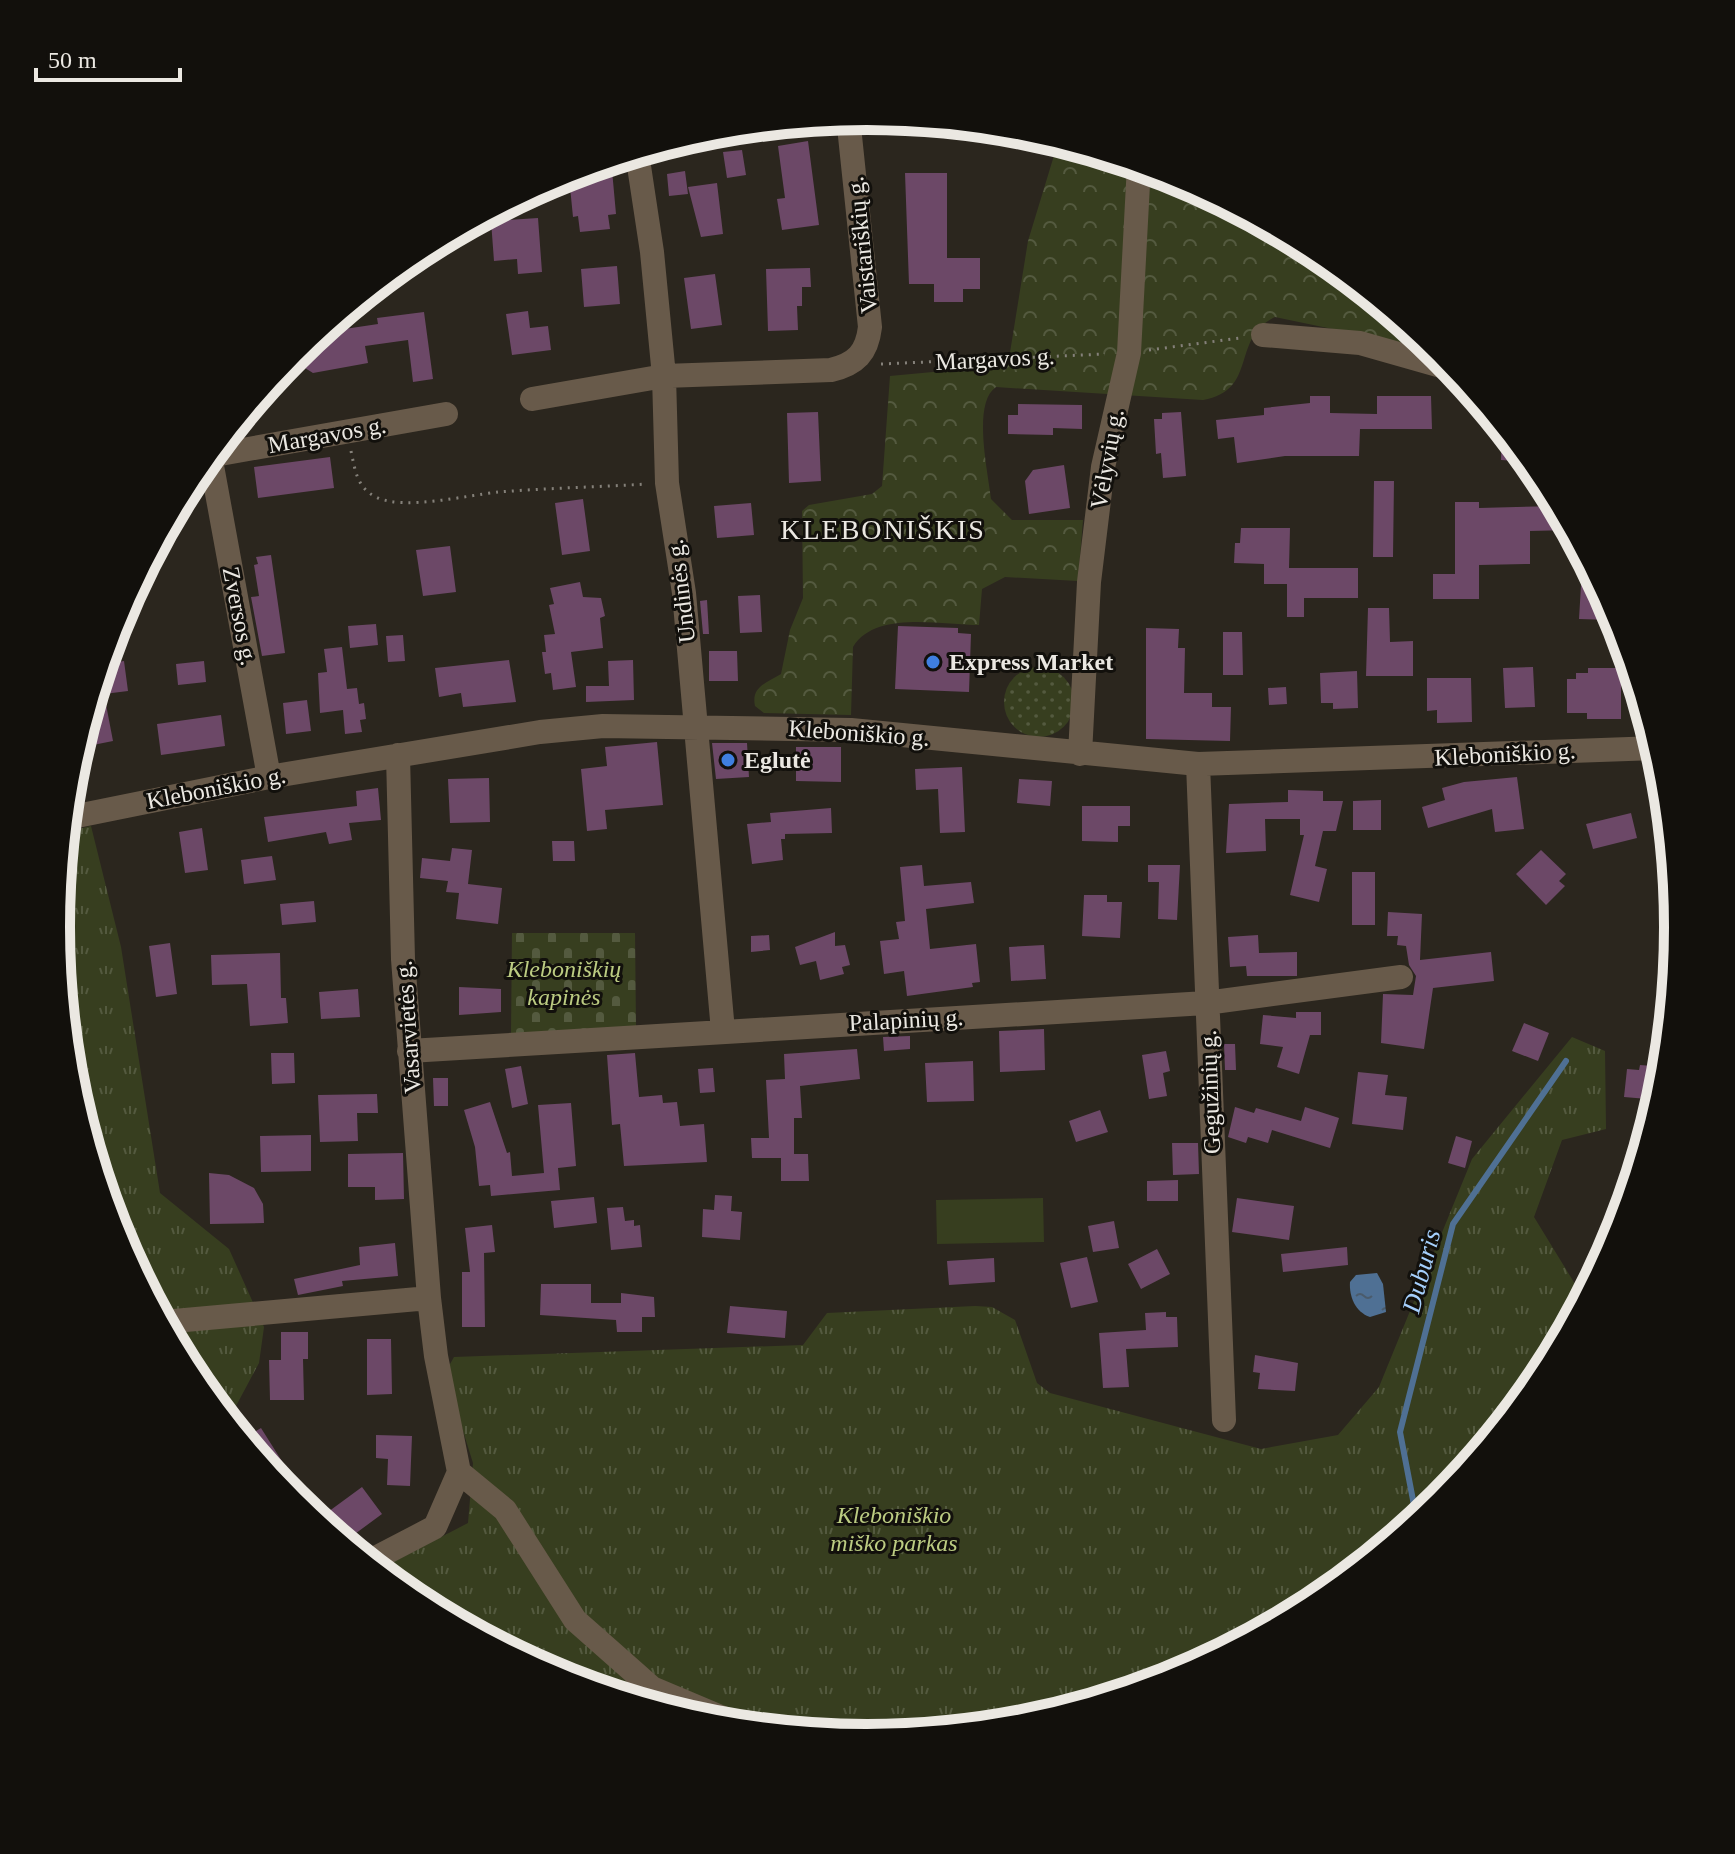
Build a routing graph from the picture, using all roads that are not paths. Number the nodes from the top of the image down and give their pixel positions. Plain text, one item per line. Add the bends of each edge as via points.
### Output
1 (849, 130) edge
2 (639, 164) edge
3 (1138, 177) edge
4 (1263, 335) road end
5 (1431, 363) edge
6 (664, 376) junction
7 (532, 399) dead end
8 (446, 414) dead end
9 (227, 453) edge
10 (213, 472) edge
11 (694, 725) junction
12 (1645, 748) edge
13 (1080, 754) junction
14 (398, 755) junction
15 (1198, 764) junction
16 (269, 777) junction
17 (78, 816) edge
18 (1401, 977) dead end
19 (1206, 1003) junction
20 (723, 1031) junction
21 (409, 1051) junction
22 (429, 1298) junction
23 (174, 1321) edge
24 (1224, 1420) dead end
25 (459, 1472) junction
26 (378, 1557) edge
27 (689, 1704) edge

1 - 6 street, Vaistariškių g. via 868,343 850,365 831,370
2 - 6 street, Undinės g.
3 - 13 street, Vėlyvių g. via 1129,353 1103,467 1092,553
4 - 5 street via 1360,343
6 - 7 street
6 - 11 street, Undinės g. via 667,483 684,593
8 - 9 street, Margavos g.
10 - 16 street, Zversos g.
11 - 13 street, Kleboniškio g. via 851,730
11 - 14 street, Kleboniškio g. via 540,732
11 - 20 street, Undinės g.
12 - 15 street, Kleboniškio g.
13 - 15 street, Kleboniškio g.
14 - 16 street, Kleboniškio g.
14 - 21 street, Vasarvietės g.
15 - 19 street, Gegužinių g.
16 - 17 street, Kleboniškio g.
18 - 19 street, Palapinių g.
19 - 20 street, Palapinių g.
19 - 24 street, Gegužinių g.
20 - 21 street, Palapinių g.
21 - 22 street, Vasarvietės g.
22 - 23 street
22 - 25 street, Vasarvietės g.
25 - 26 street via 435,1527
25 - 27 street via 505,1510 575,1620 652,1688

